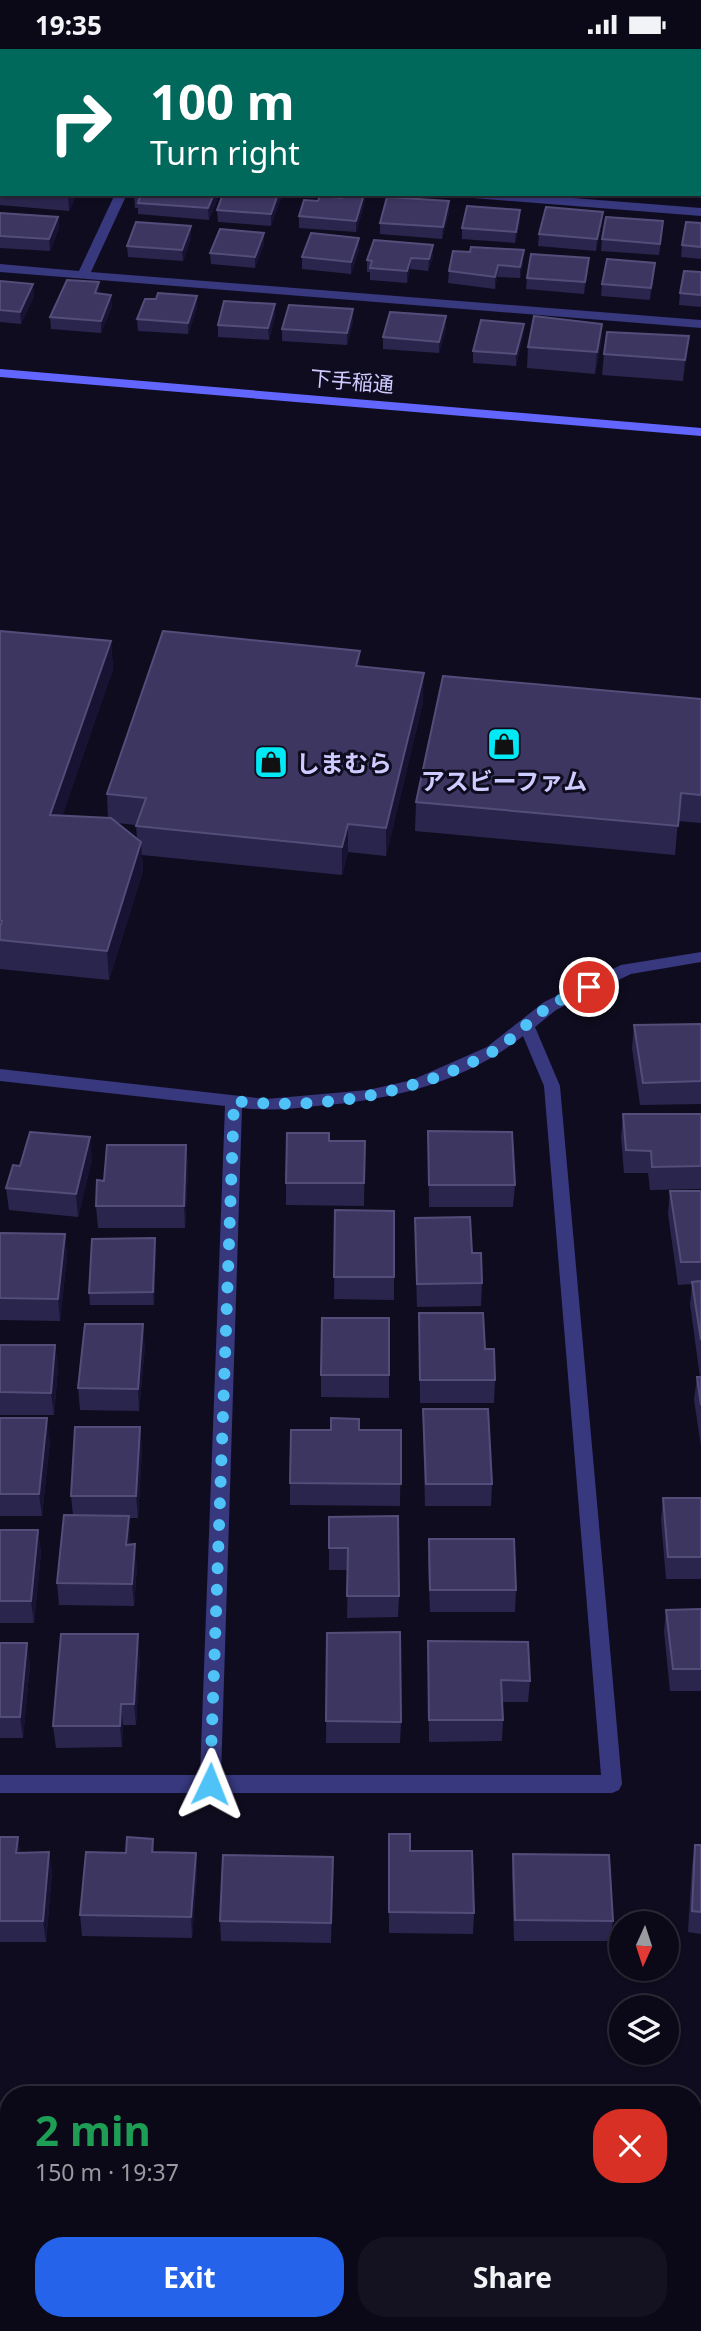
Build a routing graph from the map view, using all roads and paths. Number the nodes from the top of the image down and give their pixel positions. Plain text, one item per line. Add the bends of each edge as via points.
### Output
1 (120, 196) edge
2 (498, 196) edge
3 (701, 212) edge
4 (0, 268) edge
5 (83, 275) junction
6 (701, 324) edge
7 (0, 373) edge
8 (701, 432) edge
9 (701, 957) edge
10 (526, 1025) junction
11 (0, 1075) edge
12 (234, 1101) junction
13 (0, 1784) edge
14 (210, 1784) junction

1 - 5 street
2 - 3 street
4 - 5 street
5 - 6 street
7 - 8 street, 下手稲通
9 - 10 street via 627,969 550,1006
10 - 12 street via 493,1051 416,1085 368,1096 266,1105
10 - 14 street via 551,1086 612,1784
11 - 12 street
12 - 14 street
13 - 14 street

